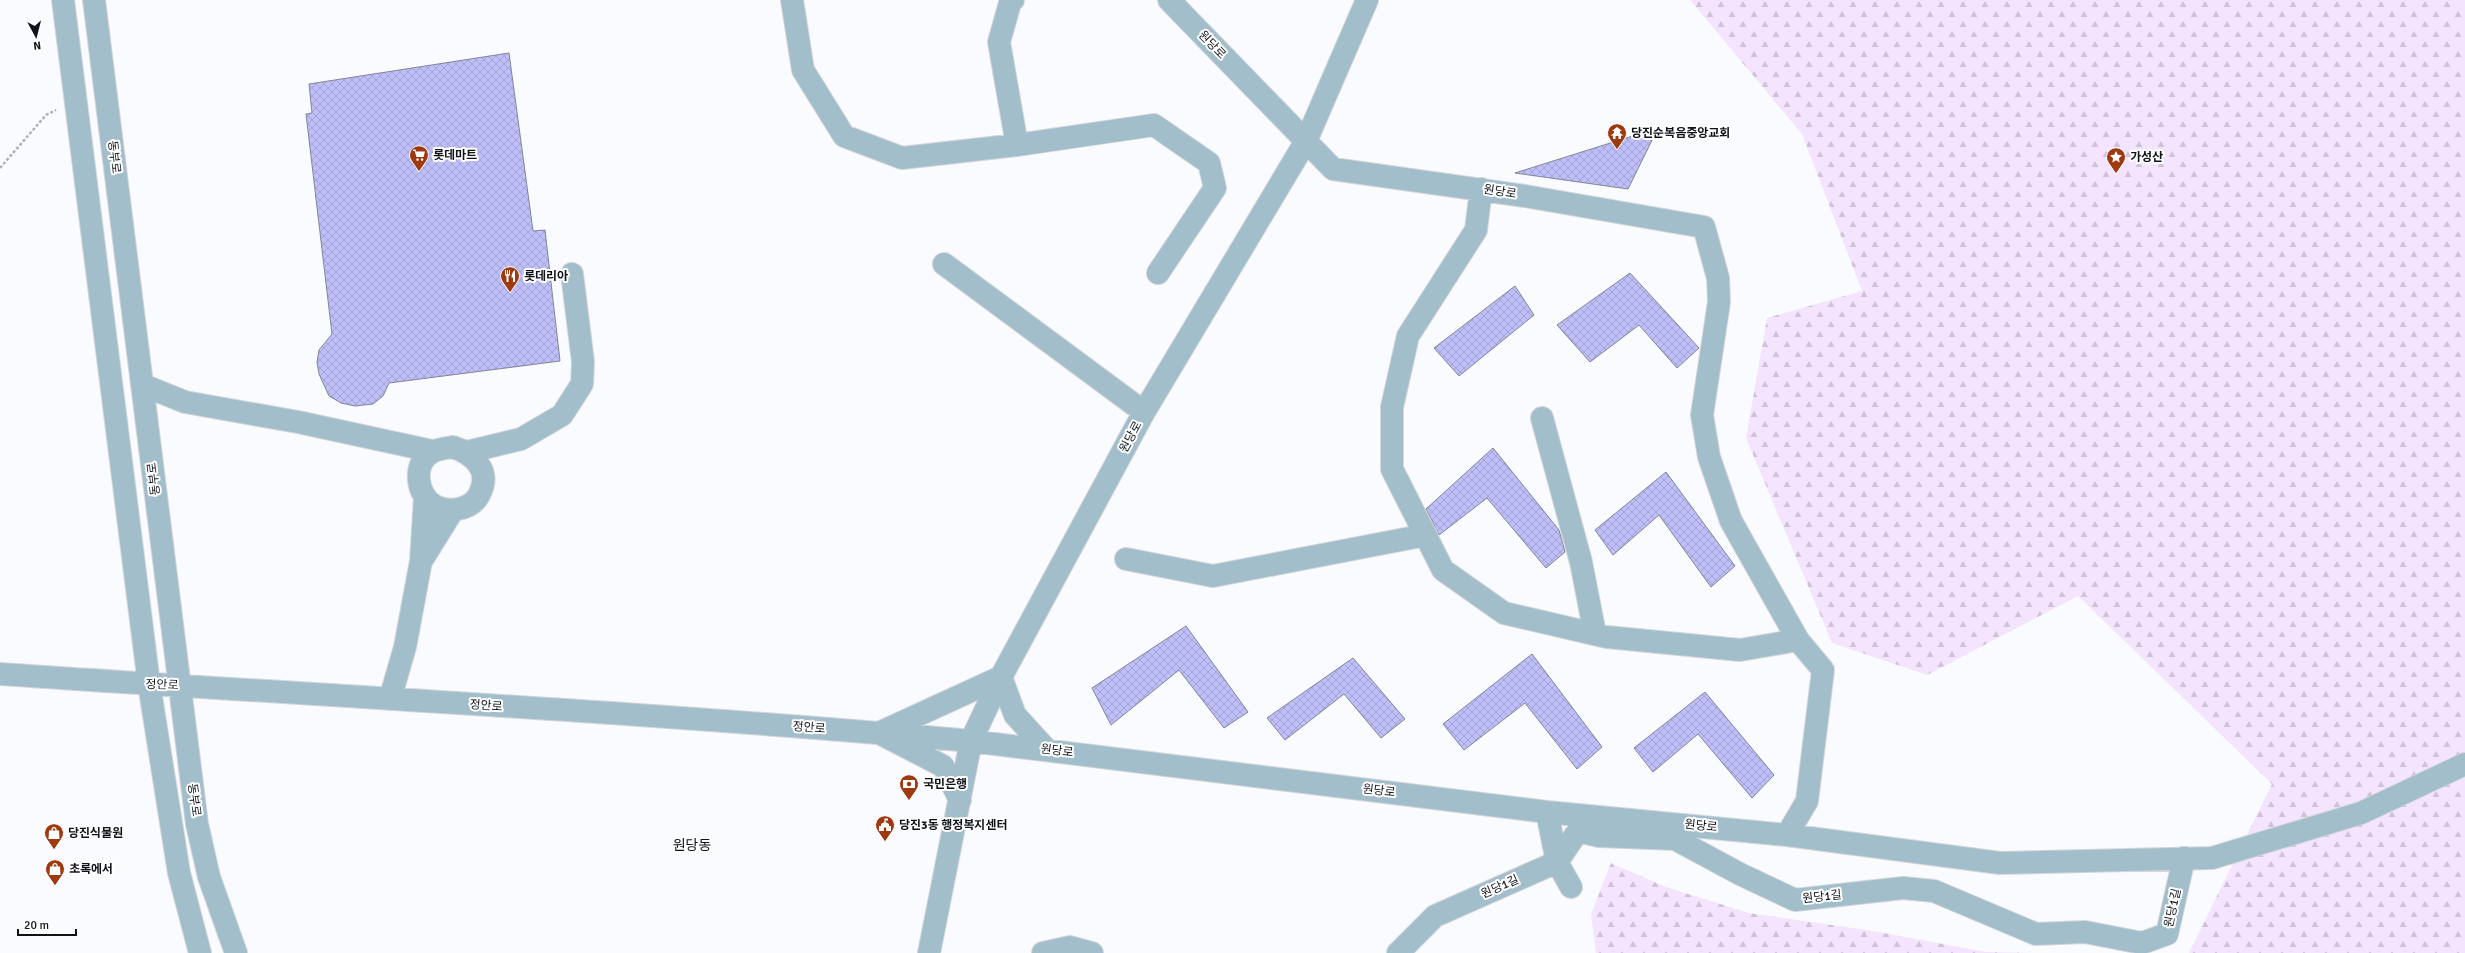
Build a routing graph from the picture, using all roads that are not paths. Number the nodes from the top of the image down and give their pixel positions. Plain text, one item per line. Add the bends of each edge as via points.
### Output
1 (63, 0) edge
2 (94, 0) edge
3 (792, 0) edge
4 (1013, 0) edge
5 (1169, 0) edge
6 (1367, 0) edge
7 (1306, 141) junction
8 (1017, 145) junction
9 (1481, 189) junction
10 (944, 264) dead end
11 (1158, 273) dead end
12 (572, 274) dead end
13 (143, 385) junction
14 (1144, 412) junction
15 (1542, 418) dead end
16 (379, 440) junction
17 (432, 451) junction
18 (467, 452) junction
19 (418, 474) junction
20 (424, 497) junction
21 (453, 510) junction
22 (1426, 535) junction
23 (1126, 559) dead end
24 (421, 561) junction
25 (1595, 634) junction
26 (1798, 640) junction
27 (0, 674) edge
28 (1001, 677) junction
29 (149, 684) junction
30 (179, 685) junction
31 (390, 699) junction
32 (880, 733) junction
33 (971, 741) junction
34 (1046, 749) junction
35 (2465, 764) edge
36 (960, 800) junction
37 (1547, 812) junction
38 (1788, 835) junction
39 (2184, 858) junction
40 (1557, 862) junction
41 (1571, 887) dead end
42 (200, 953) edge
43 (236, 953) edge
44 (929, 953) edge
45 (1043, 953) edge
46 (1092, 953) edge
47 (1398, 953) edge

1 - 29 street
2 - 13 street, 동부로
3 - 8 street via 802,70 844,136 902,158
4 - 8 street via 999,42
5 - 7 street, 원당로
6 - 7 street, 원당로
7 - 9 street, 원당로 via 1333,169
7 - 14 street, 원당로
8 - 11 street via 1154,125 1209,163 1215,188
9 - 22 street via 1476,230 1408,336 1392,407 1392,469
9 - 26 street, 원당로 via 1704,227 1718,278 1719,302 1702,415 1709,457 1731,520
10 - 14 street
12 - 18 street via 584,362 582,384 562,416 521,439
13 - 16 street via 185,402 298,422
13 - 30 street, 동부로
14 - 28 street, 원당로
15 - 25 street via 1581,562
16 - 17 street
16 - 19 street
17 - 18 street via 453,447
17 - 19 street via 423,460
18 - 21 street via 478,463 483,476 482,483 479,495 468,506
19 - 20 street
20 - 21 street via 435,506
20 - 24 street
21 - 24 street
22 - 23 street via 1213,576
22 - 25 street via 1443,570 1504,613
24 - 31 street via 405,647
25 - 26 street via 1740,650
26 - 38 street via 1823,670 1807,801
27 - 29 street, 정안로
28 - 32 street
28 - 33 street, 원당로
28 - 34 street via 1015,715
29 - 30 street, 정안로
29 - 42 street via 179,873
30 - 31 street, 정안로
30 - 43 street, 동부로 via 198,824 209,877
31 - 32 street, 정안로
32 - 33 street, 정안로
32 - 36 street via 944,766
33 - 34 street, 원당로
33 - 36 street, 원당로
34 - 37 street, 원당로
35 - 39 street, 원당로 via 2361,813 2212,858
36 - 44 street, 원당로
37 - 38 street, 원당로
37 - 40 street
38 - 39 street, 원당로 via 2000,863
39 - 40 street, 원당1길 via 2167,934 2142,943 2085,932 2036,934 1934,891 1903,888 1795,900 1675,839 1599,836 1578,831
40 - 41 street
40 - 47 street, 원당1길 via 1435,916
45 - 46 street via 1070,947

